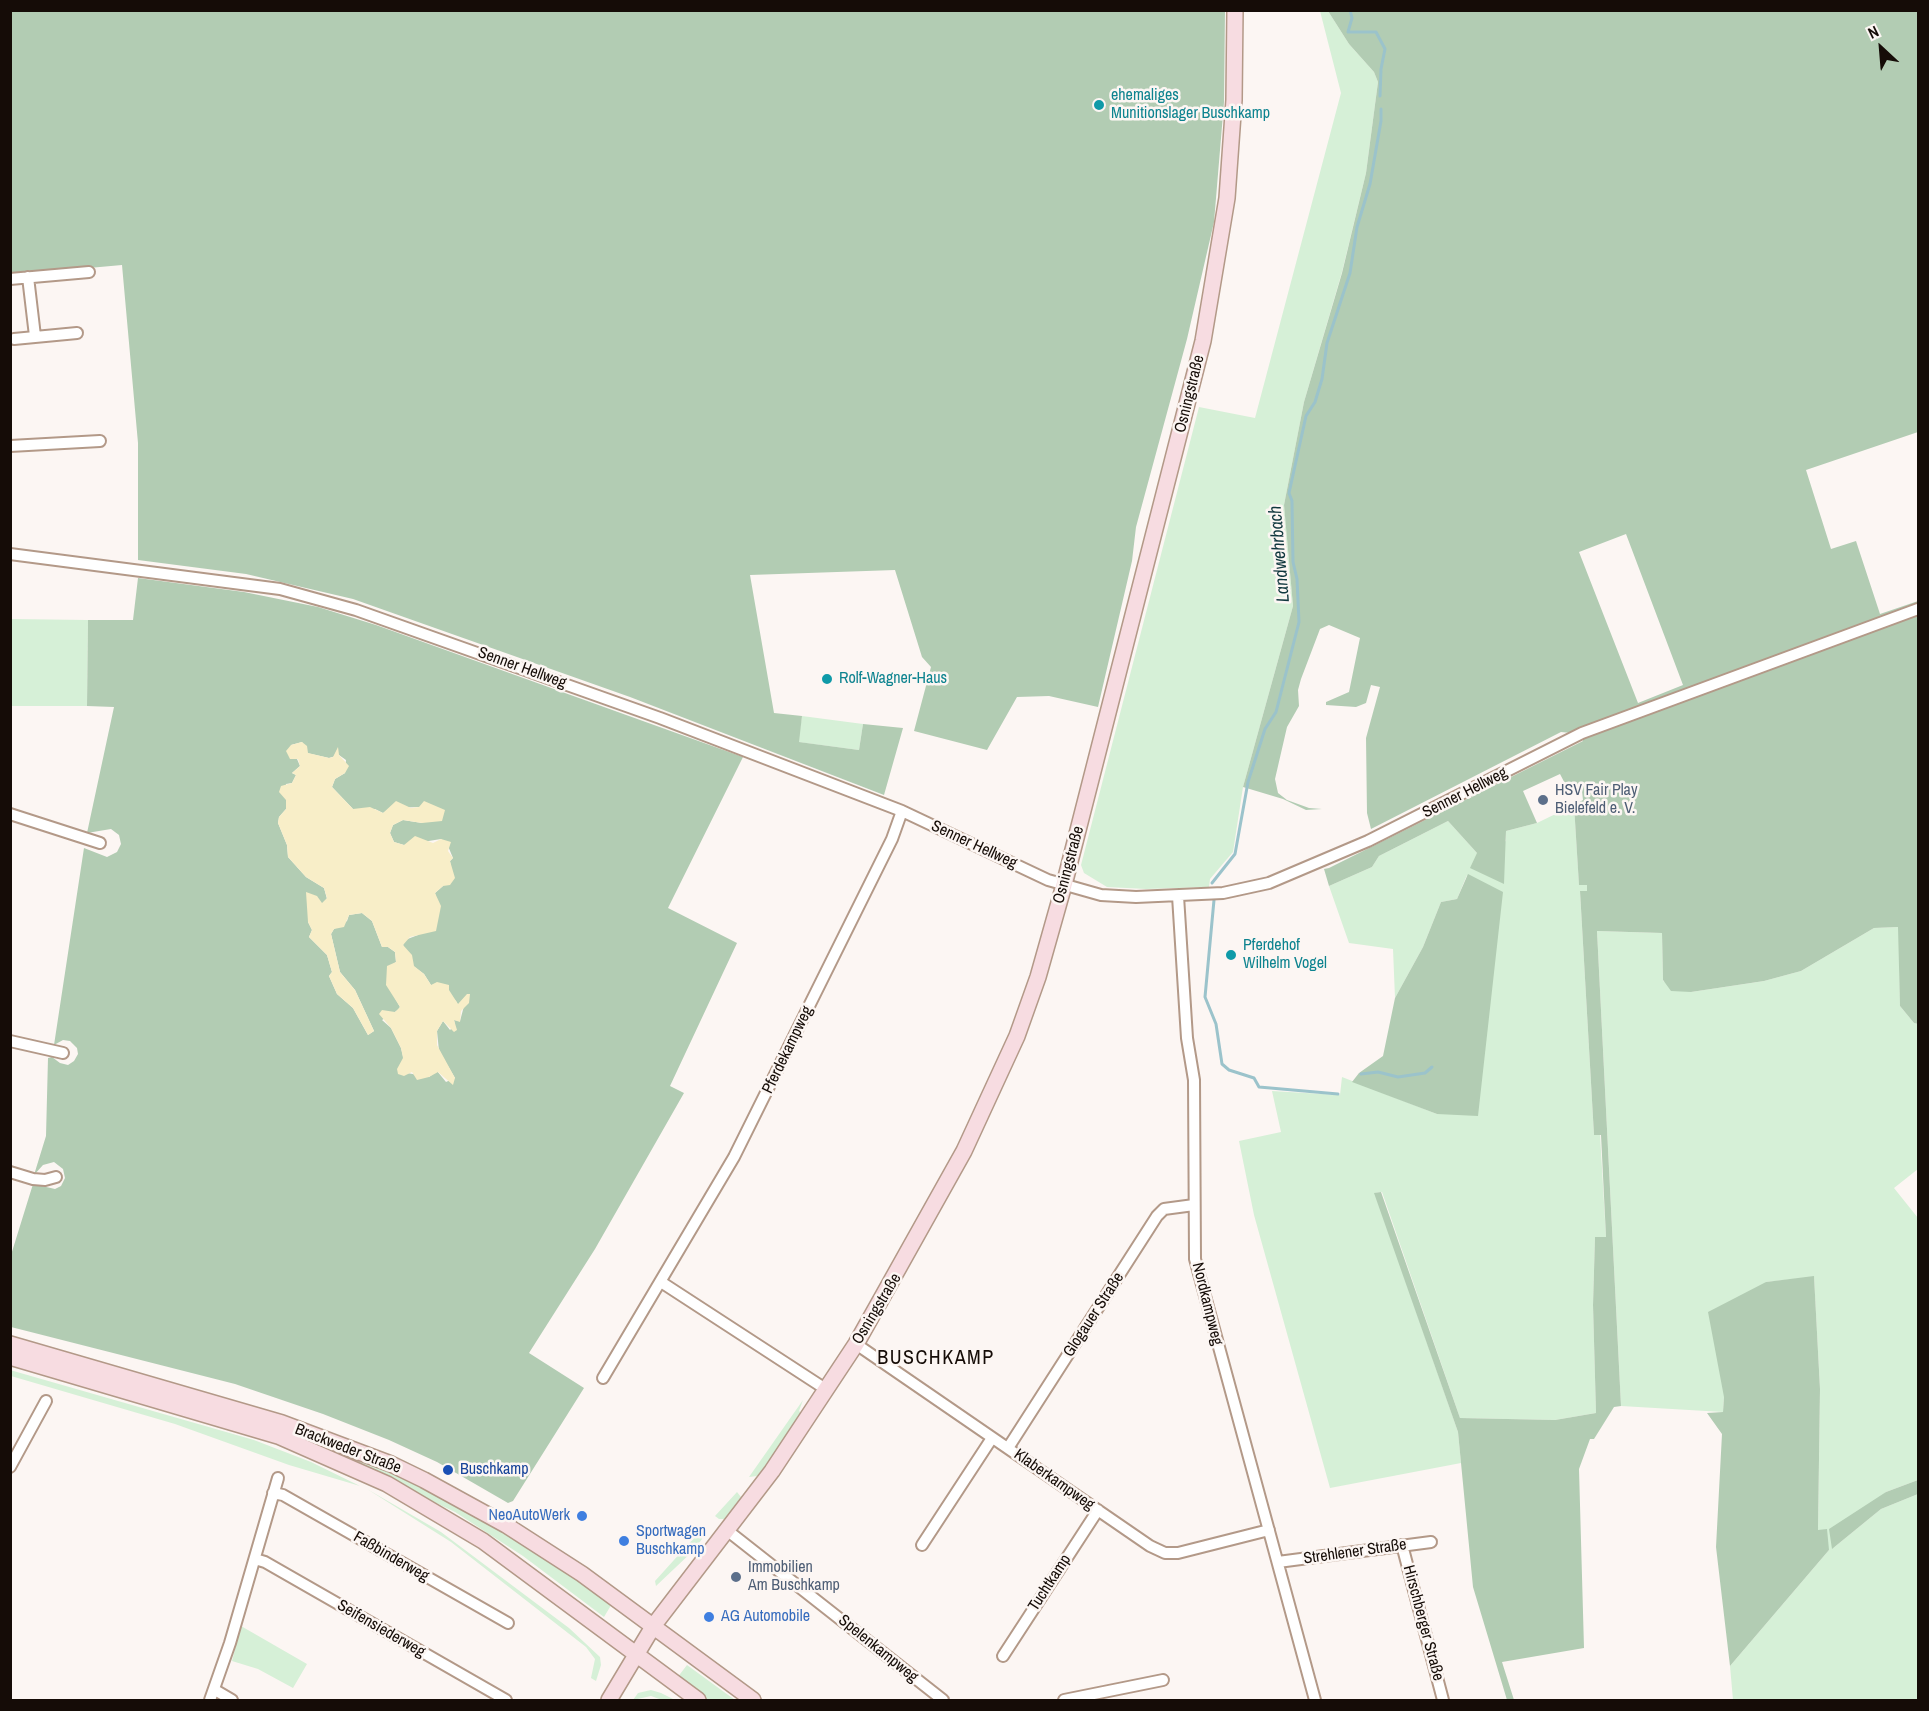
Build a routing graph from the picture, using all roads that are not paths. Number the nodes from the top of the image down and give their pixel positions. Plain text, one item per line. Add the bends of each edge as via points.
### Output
1 (1235, 10) edge
2 (89, 272) dead end
3 (28, 277) junction
4 (10, 279) edge
5 (77, 333) dead end
6 (34, 336) junction
7 (14, 339) dead end
8 (100, 441) dead end
9 (10, 446) edge
10 (10, 554) edge
11 (1918, 609) edge
12 (902, 811) junction
13 (10, 814) edge
14 (100, 843) dead end
15 (1064, 885) junction
16 (1178, 896) junction
17 (10, 1041) edge
18 (63, 1053) dead end
19 (10, 1172) edge
20 (56, 1177) dead end
21 (1194, 1205) junction
22 (661, 1282) junction
23 (10, 1344) edge
24 (856, 1344) junction
25 (10, 1357) edge
26 (603, 1378) dead end
27 (827, 1390) junction
28 (46, 1401) dead end
29 (992, 1438) junction
30 (1008, 1448) junction
31 (10, 1467) edge
32 (278, 1478) dead end
33 (273, 1493) junction
34 (1098, 1510) junction
35 (1269, 1530) junction
36 (728, 1531) junction
37 (1431, 1542) dead end
38 (922, 1545) dead end
39 (1402, 1545) junction
40 (255, 1559) junction
41 (1278, 1562) junction
42 (508, 1623) dead end
43 (654, 1625) junction
44 (636, 1655) junction
45 (1003, 1656) dead end
46 (1163, 1680) dead end
47 (212, 1695) edge
48 (231, 1701) edge
49 (506, 1701) edge
50 (609, 1701) edge
51 (698, 1701) edge
52 (753, 1701) edge
53 (943, 1701) edge
54 (1064, 1701) edge
55 (1315, 1701) edge
56 (1443, 1701) edge

1 - 15 main road, Osningstraße via 1232,147 1214,286 1184,419
2 - 3 street
3 - 4 street
3 - 6 street
5 - 6 street
6 - 7 street
8 - 9 street
10 - 12 street, Senner Hellweg via 280,589 356,610 660,718
11 - 16 street, Senner Hellweg via 1582,733 1368,841 1269,883
12 - 15 street, Senner Hellweg
12 - 22 street, Pferdekampweg via 892,839 751,1126
13 - 14 street
15 - 16 street, Senner Hellweg via 1114,896
15 - 24 main road, Osningstraße via 1026,1011 985,1111 921,1233
16 - 21 street, Nordkampweg via 1187,1038 1194,1080
17 - 18 street
19 - 20 street via 33,1179
21 - 30 street, Glogauer Straße via 1164,1209 1157,1216
21 - 35 street, Nordkampweg via 1198,1274
22 - 26 street, Pferdekampweg
22 - 27 street
23 - 43 main road, Brackweder Straße via 282,1423 391,1464 525,1537
24 - 27 main road, Osningstraße
24 - 29 street, Klaberkampweg
25 - 44 main road, Brackweder Straße via 278,1436 387,1484 483,1541
27 - 36 main road, Osningstraße
28 - 31 street
29 - 30 street, Klaberkampweg
29 - 38 street
30 - 34 street, Klaberkampweg
32 - 33 street
33 - 40 street
33 - 42 street, Faßbinderweg via 283,1495
34 - 35 street, Klaberkampweg via 1165,1554
34 - 45 street, Tuchtkamp
35 - 41 street, Nordkampweg
36 - 43 main road, Osningstraße
36 - 53 street, Spelenkampweg
37 - 39 street, Strehlener Straße
39 - 41 street, Strehlener Straße
39 - 56 street, Hirschberger Straße
40 - 47 street
40 - 49 street, Seifensiederweg
41 - 55 street, Nordkampweg
43 - 44 main road, Osningstraße
43 - 52 main road, Brackweder Straße
44 - 50 main road, Osningstraße
44 - 51 main road, Brackweder Straße
46 - 54 street
47 - 48 street

